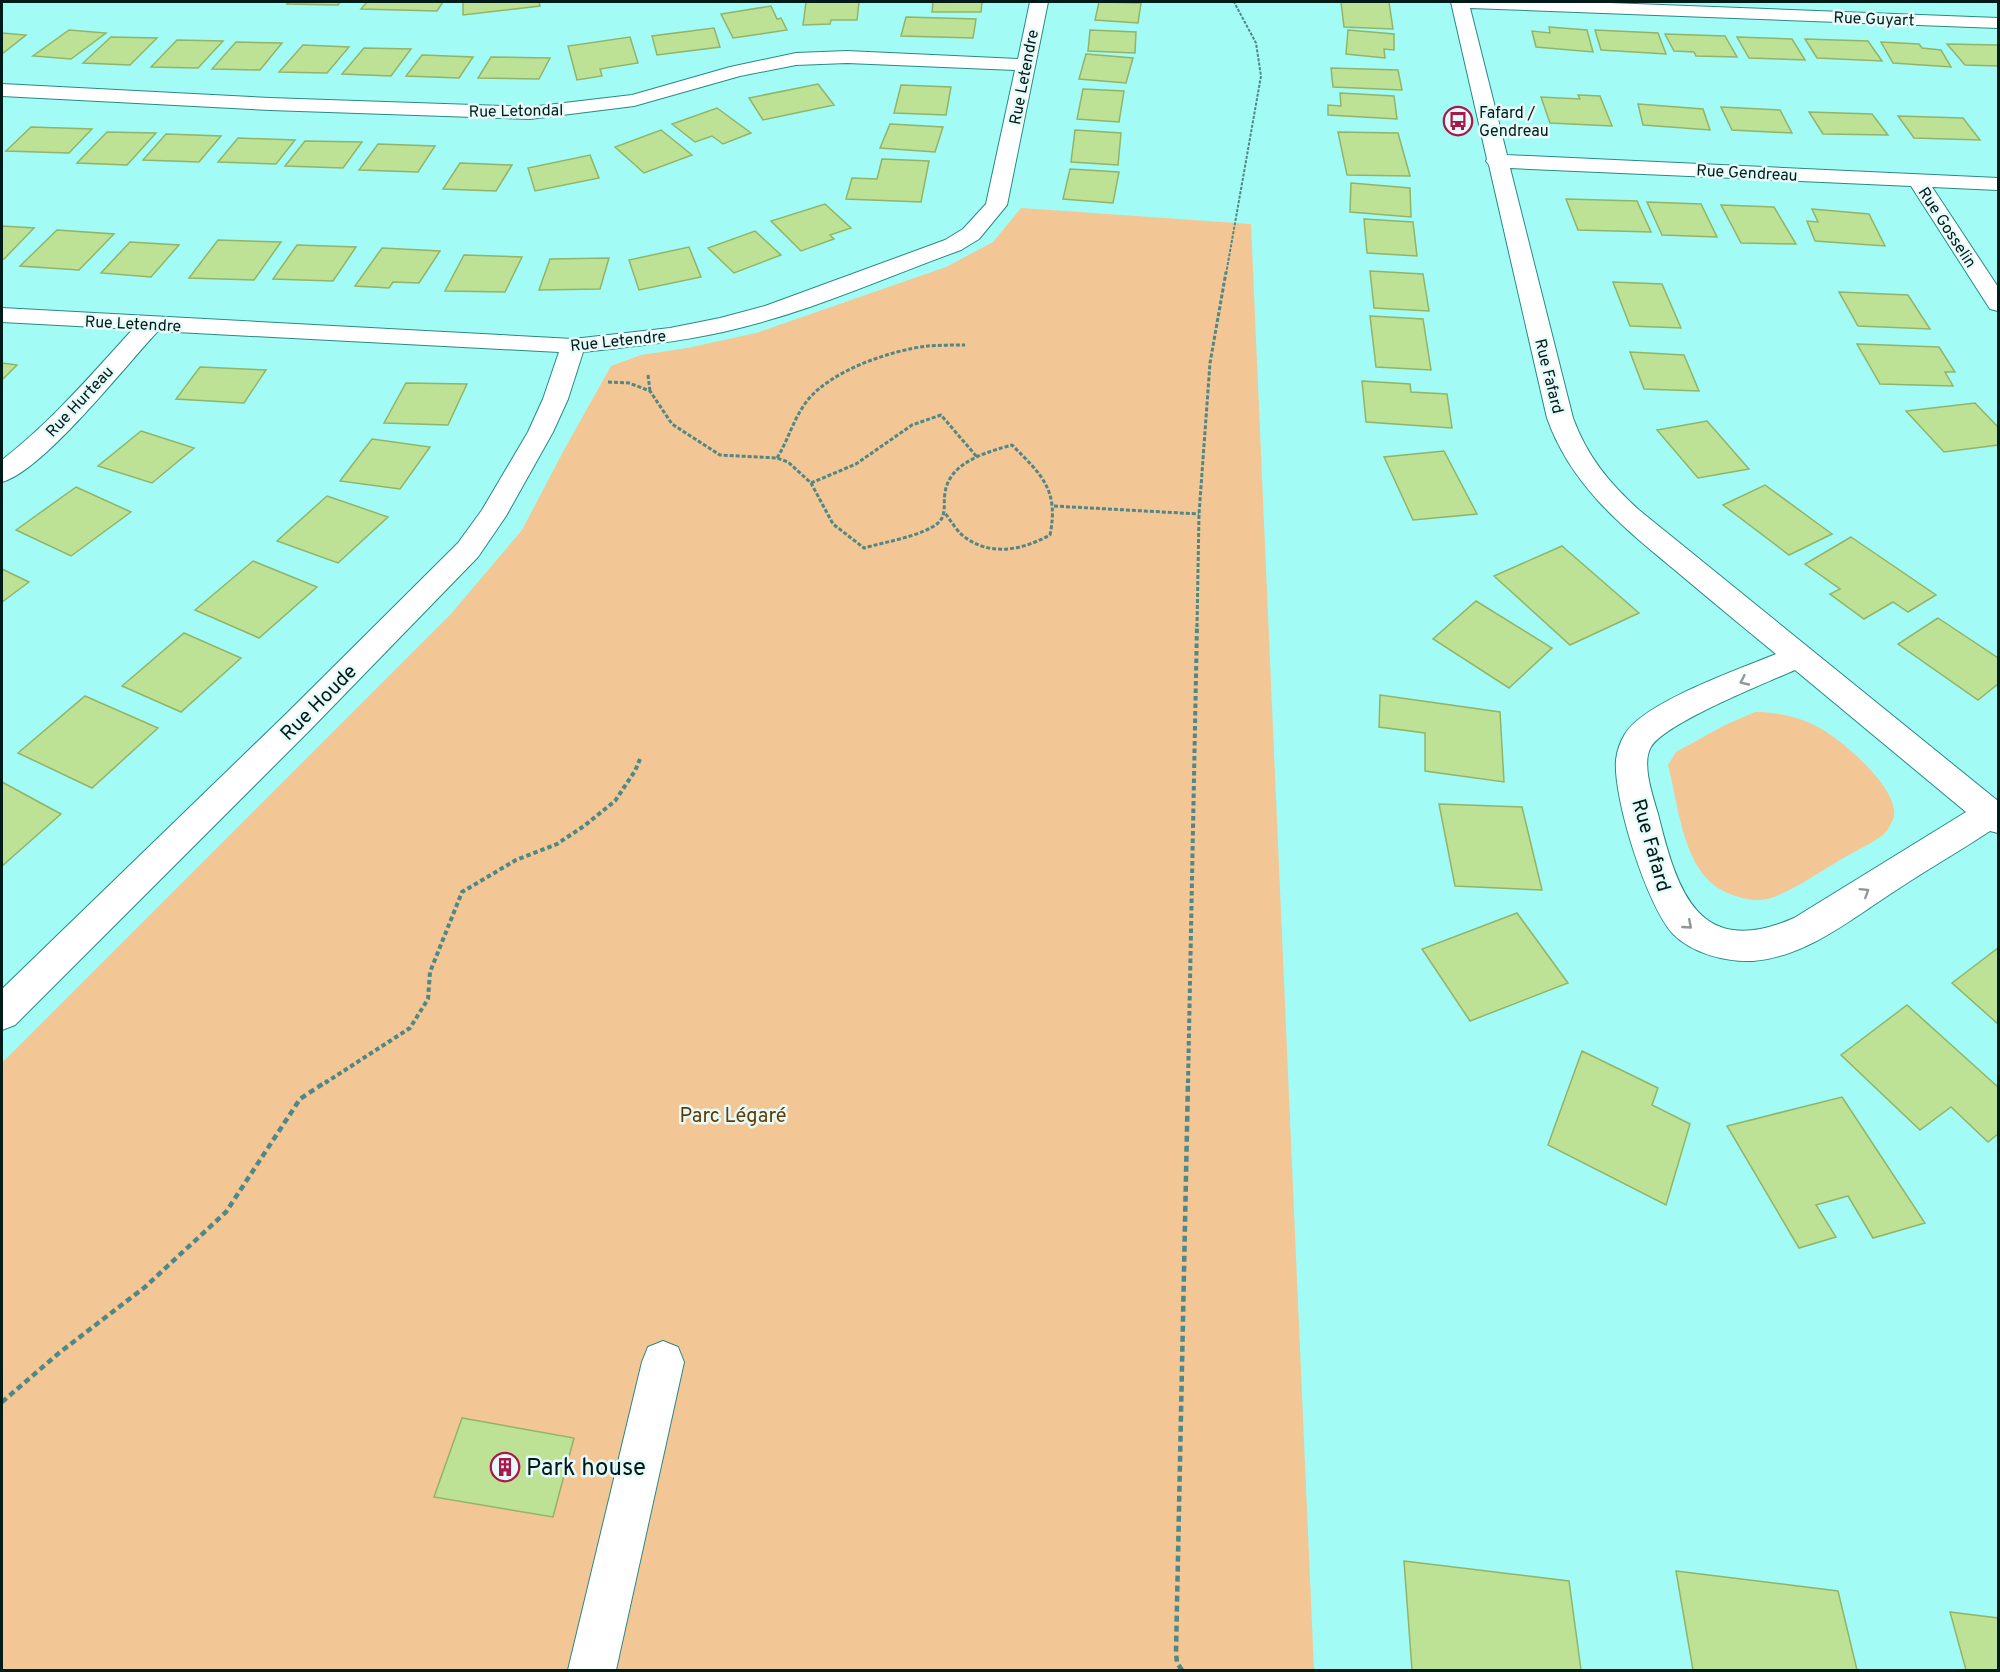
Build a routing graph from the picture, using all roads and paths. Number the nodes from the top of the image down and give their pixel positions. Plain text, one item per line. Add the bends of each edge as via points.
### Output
1 (1039, 2) edge
2 (1234, 2) edge
3 (1461, 2) edge
4 (1998, 23) edge
5 (1024, 65) junction
6 (2, 90) edge
7 (1496, 160) junction
8 (1917, 180) junction
9 (1998, 184) edge
10 (1998, 304) edge
11 (2, 315) edge
12 (151, 324) junction
13 (965, 345) dead end
14 (573, 346) junction
15 (565, 380) junction
16 (977, 457) junction
17 (777, 458) junction
18 (2, 473) edge
19 (811, 483) junction
20 (1054, 506) junction
21 (945, 513) junction
22 (1199, 514) junction
23 (1797, 657) junction
24 (640, 759) dead end
25 (1995, 817) edge
26 (2, 1013) edge
27 (663, 1362) dead end
28 (2, 1402) edge
29 (592, 1671) edge
30 (1182, 1671) edge

1 - 5 street, Rue Letendre
2 - 22 path via 1256,43 1261,76 1210,363
3 - 4 street, Rue Guyart
3 - 7 street, Rue Fafard
5 - 6 street, Rue Letondal via 847,57 796,59 634,100 530,113
5 - 14 street, Rue Letendre via 996,205 971,234 953,245 773,311 670,335
7 - 8 street, Rue Gendreau
7 - 23 street, Rue Fafard via 1560,418 1580,464 1629,517
8 - 9 street, Rue Gendreau
8 - 10 street, Rue Gosselin
11 - 12 street, Rue Letendre
12 - 14 street, Rue Letendre
12 - 18 street, Rue Hurteau via 37,446
13 - 17 path via 928,346 888,354 827,381 808,399 792,423
14 - 15 street, Rue Houde
15 - 17 path via 629,383 650,390 672,424 720,455
15 - 26 street, Rue Houde via 540,435 484,531 468,550
16 - 19 path via 940,415 906,428 856,464
16 - 20 path via 1012,445 1043,476
16 - 21 path via 955,473 945,489
17 - 19 path via 788,462
19 - 21 path via 833,524 864,548 936,525
20 - 21 path via 1050,535 1029,546 1011,549 990,548 965,538
20 - 22 path
22 - 30 path via 1176,1652
23 - 25 street, Rue Fafard
23 -> 25 street, Rue Fafard via 1659,721 1638,739 1633,777 1660,883 1670,904 1692,929 1705,938 1740,946 1793,934
24 - 28 path via 615,801 584,826 462,892 430,972 428,999 410,1028 300,1099 226,1212 145,1287
27 - 29 street

